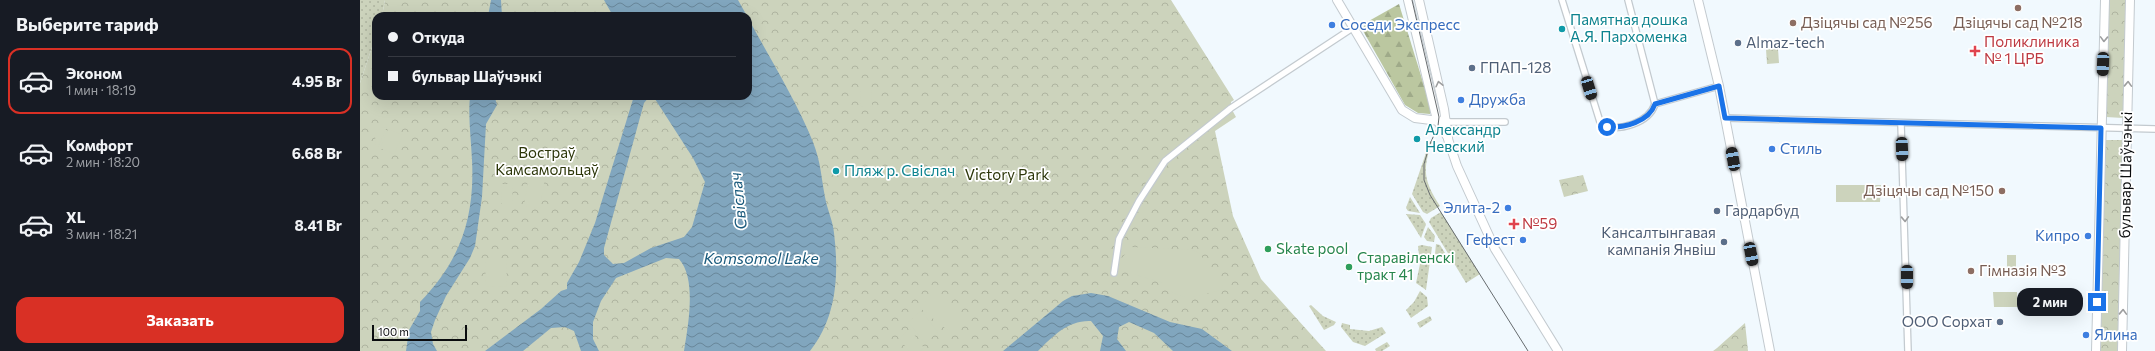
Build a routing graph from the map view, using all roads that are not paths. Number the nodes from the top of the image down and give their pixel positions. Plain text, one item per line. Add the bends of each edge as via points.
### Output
1 (1337, 0) edge
2 (1408, 0) edge
3 (1419, 0) edge
4 (1562, 0) edge
5 (1628, 0) edge
6 (1698, 0) edge
7 (2104, 0) edge
8 (2130, 0) edge
9 (1354, 27) junction
10 (1719, 86) junction
11 (1655, 104) junction
12 (1725, 118) junction
13 (1436, 120) junction
14 (1447, 122) junction
15 (1505, 122) dead end
16 (1901, 124) junction
17 (2101, 128) junction
18 (2126, 128) junction
19 (2155, 129) edge
20 (1448, 139) junction
21 (1114, 273) dead end
22 (1558, 351) edge
23 (1770, 351) edge
24 (1908, 351) edge
25 (2096, 351) edge
26 (2122, 351) edge

1 - 9 main road
2 - 13 main road
14 -> 3 main road
4 - 11 street via 1601,125 1622,127 1648,116
5 - 11 street
6 - 10 main road
7 -> 17 main road, бульвар Шаўчэнкі
18 -> 8 main road, бульвар Шаўчэнкі
9 - 13 main road via 1402,110 1415,118
9 - 21 street via 1232,108 1165,161 1139,201 1119,240
10 - 11 street
10 - 12 main road
12 - 16 street
12 - 23 main road
13 - 14 main road
13 - 20 main road
14 - 15 street
14 - 20 main road
16 - 17 street
16 -> 24 street
17 - 18 street
17 - 25 main road, бульвар Шаўчэнкі
18 - 19 street
26 -> 18 main road, бульвар Шаўчэнкі
20 - 22 main road via 1457,166 1495,249

